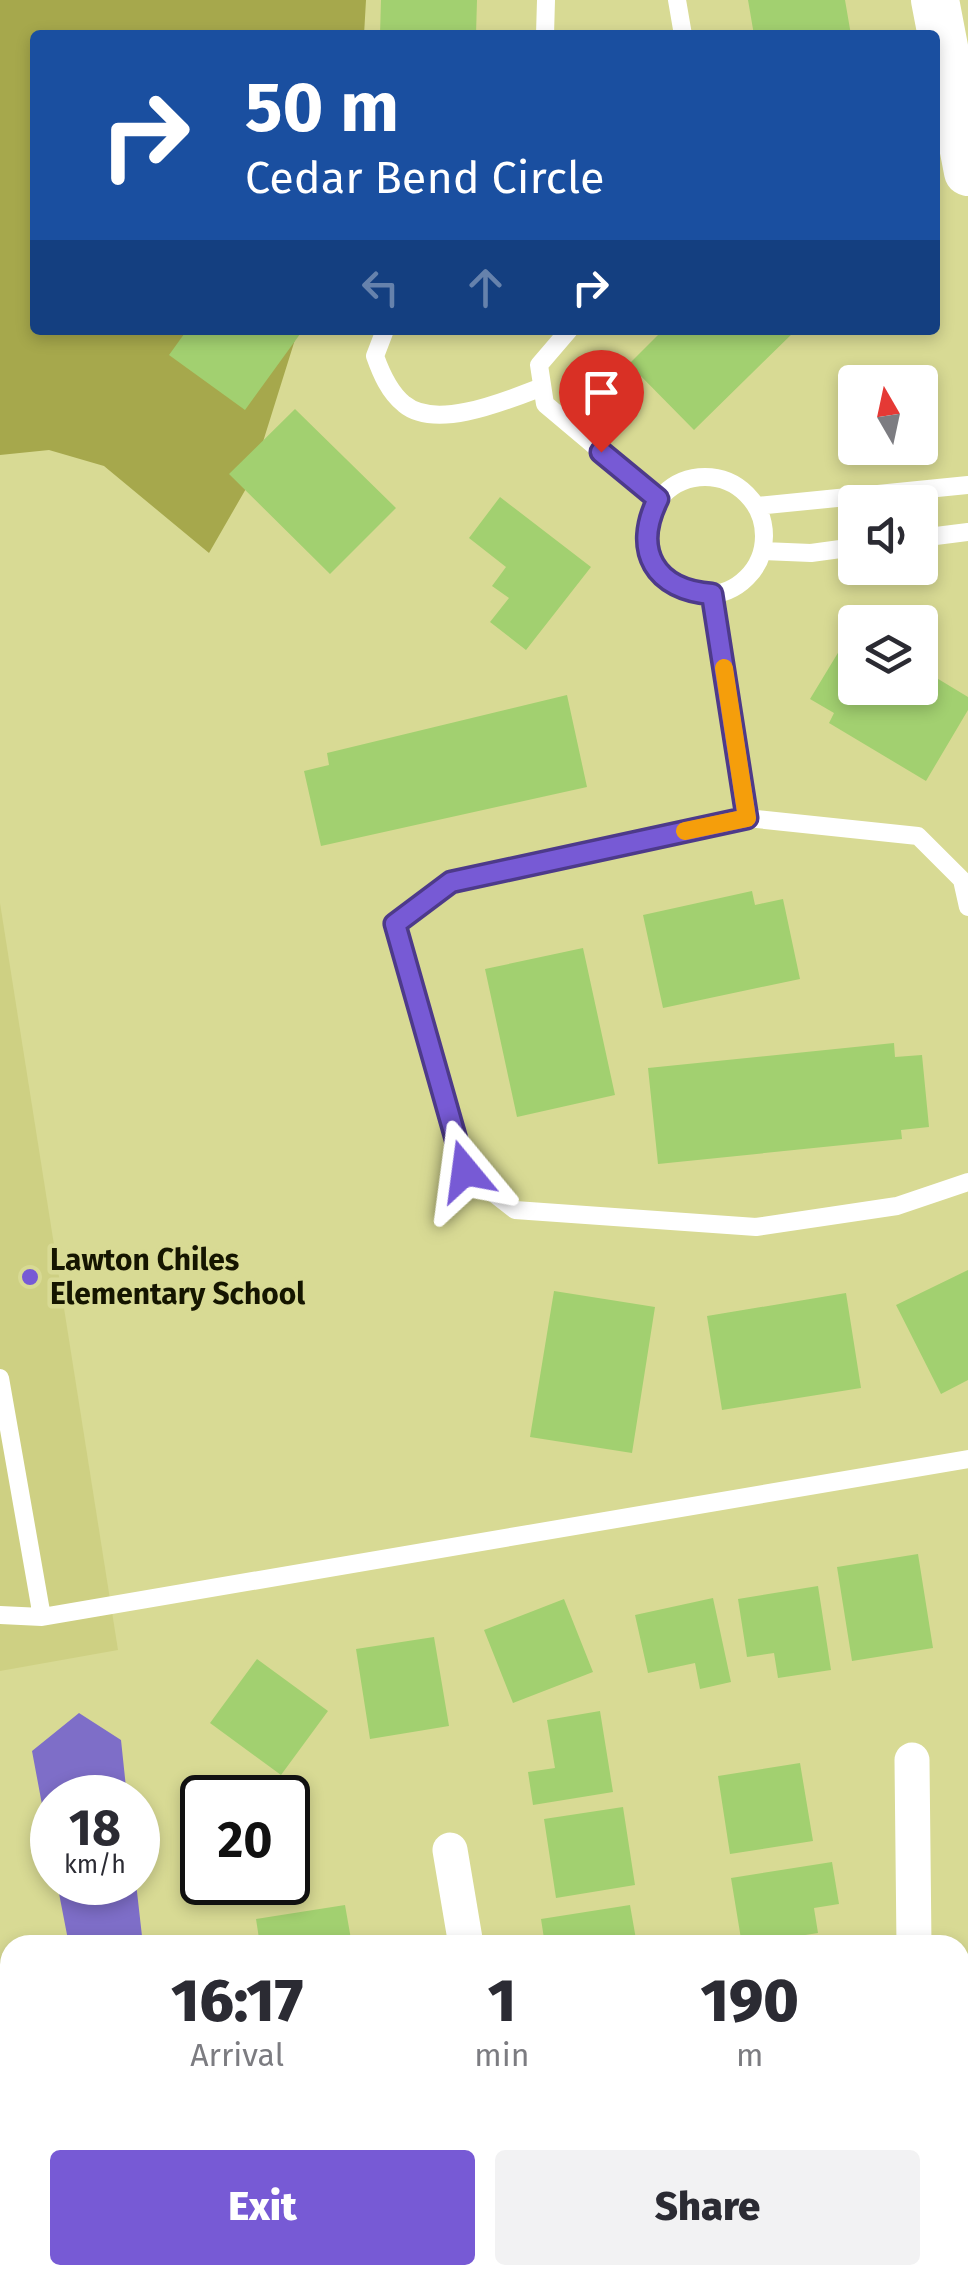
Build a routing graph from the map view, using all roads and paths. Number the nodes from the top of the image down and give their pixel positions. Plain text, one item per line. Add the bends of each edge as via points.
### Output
1 (546, 0) edge
2 (677, 0) edge
3 (936, 0) edge
4 (546, 30) edge
5 (682, 30) edge
6 (968, 172) edge
7 (382, 335) edge
8 (565, 335) edge
9 (542, 387) junction
10 (968, 485) edge
11 (938, 489) edge
12 (658, 499) junction
13 (838, 501) edge
14 (757, 506) junction
15 (968, 532) edge
16 (938, 536) edge
17 (838, 549) edge
18 (763, 552) junction
19 (712, 594) junction
20 (747, 818) junction
21 (968, 907) edge
22 (968, 1182) edge
23 (0, 1378) edge
24 (5, 1434) edge
25 (968, 1458) edge
26 (0, 1614) edge
27 (42, 1617) junction
28 (912, 1760) dead end
29 (450, 1850) dead end
30 (464, 1935) edge
31 (914, 1935) edge

1 - 4 lane
2 - 5 lane
3 - 6 street
7 - 9 lane via 375,356 406,406 440,415 492,406
8 - 9 lane via 539,365
9 - 12 lane via 545,404
10 - 11 lane
12 - 14 lane via 676,484 721,478
12 - 19 lane via 646,542 653,565 678,588
13 - 14 lane
14 - 18 lane
15 - 16 lane
17 - 18 lane
18 - 19 lane via 734,587
19 - 20 lane
20 - 21 lane via 918,836 962,880
20 - 22 lane via 451,882 395,924 465,1171 515,1210 756,1227 896,1206
23 - 24 lane
24 - 27 lane
25 - 27 lane
26 - 27 lane
28 - 31 street
29 - 30 street

